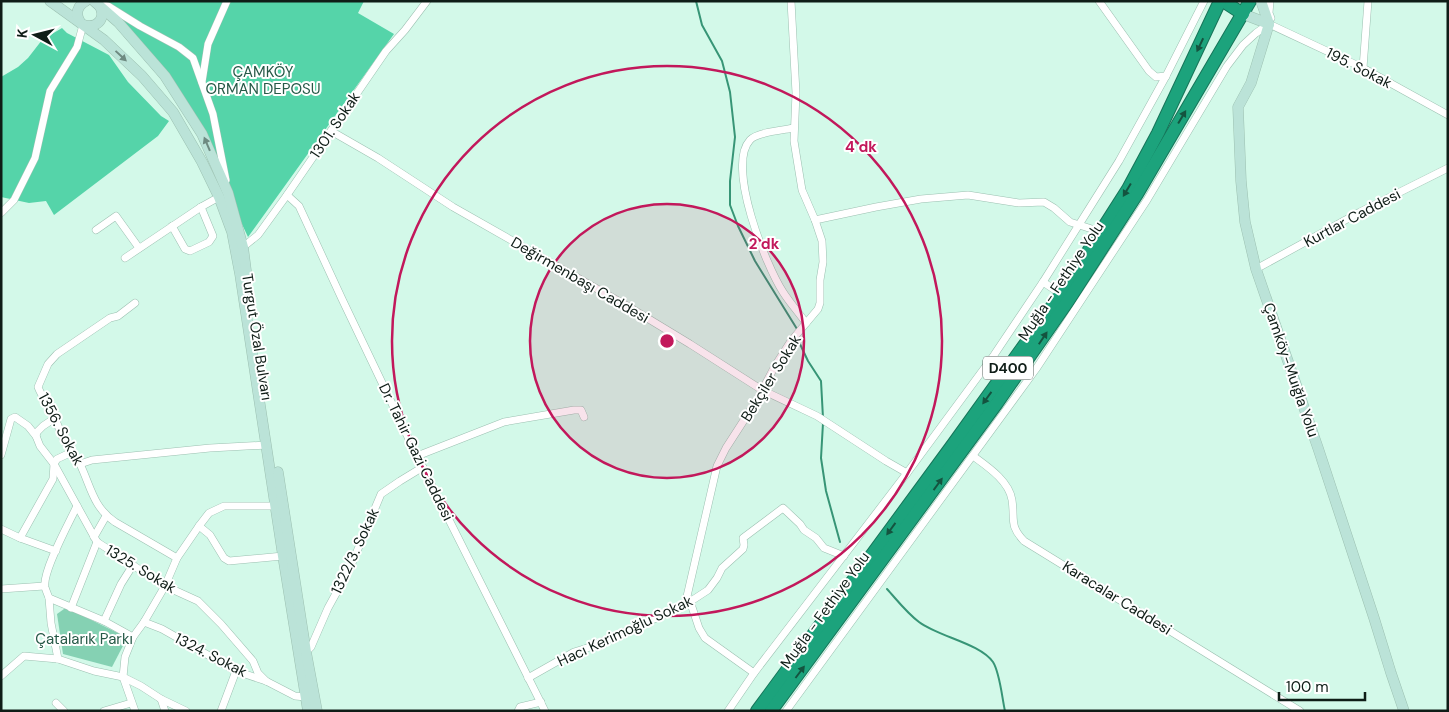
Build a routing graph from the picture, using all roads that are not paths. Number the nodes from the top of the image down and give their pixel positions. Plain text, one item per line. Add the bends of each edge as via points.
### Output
1 (50, 1) edge
2 (86, 1) edge
3 (227, 1) edge
4 (427, 1) edge
5 (791, 1) edge
6 (1099, 1) edge
7 (1204, 1) edge
8 (1222, 1) edge
9 (1250, 1) edge
10 (1260, 1) edge
11 (1270, 1) edge
12 (1368, 1) edge
13 (96, 2) edge
14 (1243, 14) junction
15 (82, 24) junction
16 (1272, 26) junction
17 (1363, 68) junction
18 (1166, 76) junction
19 (202, 82) junction
20 (1448, 114) edge
21 (794, 128) junction
22 (331, 131) junction
23 (1448, 168) edge
24 (224, 195) junction
25 (287, 195) junction
26 (201, 206) junction
27 (1, 213) edge
28 (815, 220) junction
29 (172, 226) junction
30 (1079, 226) junction
31 (96, 230) dead end
32 (1100, 232) junction
33 (243, 247) junction
34 (138, 248) junction
35 (125, 258) dead end
36 (1256, 269) junction
37 (1043, 282) junction
38 (1060, 294) junction
39 (135, 303) dead end
40 (806, 323) junction
41 (1034, 361) junction
42 (762, 390) junction
43 (1004, 404) junction
44 (584, 417) dead end
45 (55, 418) junction
46 (36, 436) junction
47 (267, 445) junction
48 (72, 452) junction
49 (1, 455) edge
50 (417, 456) junction
51 (973, 456) junction
52 (54, 464) junction
53 (80, 464) junction
54 (423, 467) junction
55 (907, 473) junction
56 (77, 506) junction
57 (276, 506) junction
58 (106, 516) junction
59 (199, 526) junction
60 (1, 529) edge
61 (20, 538) junction
62 (96, 540) junction
63 (897, 549) junction
64 (56, 550) junction
65 (283, 556) junction
66 (844, 556) junction
67 (176, 558) junction
68 (133, 566) junction
69 (44, 586) junction
70 (165, 586) junction
71 (1, 589) edge
72 (49, 598) junction
73 (687, 603) junction
74 (71, 608) junction
75 (104, 621) junction
76 (144, 622) junction
77 (133, 637) junction
78 (306, 652) junction
79 (58, 659) junction
80 (236, 671) junction
81 (754, 673) junction
82 (1, 676) edge
83 (123, 677) junction
84 (528, 678) junction
85 (266, 681) junction
86 (306, 697) junction
87 (161, 699) junction
88 (541, 702) junction
89 (56, 703) dead end
90 (132, 703) junction
91 (64, 711) edge
92 (104, 711) edge
93 (135, 711) edge
94 (165, 711) edge
95 (186, 711) edge
96 (221, 711) edge
97 (308, 711) edge
98 (317, 711) edge
99 (518, 711) edge
100 (545, 711) edge
101 (728, 711) edge
102 (757, 711) edge
103 (771, 711) edge
104 (786, 711) edge
105 (1300, 711) edge
106 (1404, 711) edge

1 - 15 main road
2 - 15 main road via 77,10
3 - 19 street via 208,44
4 - 22 street, 1301. Sokak via 386,51
5 - 21 street, Bekçiler Sokak via 796,93
6 - 18 street via 1149,71 1156,77
7 - 18 street
8 - 14 highway
8 -> 32 highway, Muğla - Fethiye Yolu / D400 via 1158,133
9 - 14 highway, Muğla - Fethiye Yolu / D400
10 - 16 main road
11 - 16 street
12 - 17 street
13 - 15 main road via 102,12 101,20 95,25
13 - 19 street via 179,47 193,58
24 -> 13 main road, Turgut Özal Bulvarı via 202,134 165,76
14 - 16 main road
41 -> 14 highway, Muğla - Fethiye Yolu / D400
15 -> 24 main road via 142,76 173,112
15 - 27 street via 77,47 50,91 35,158 14,200
16 - 17 street, 195. Sokak
16 - 36 main road, Çamköy-Muığla Yolu via 1238,108 1241,181
16 - 41 street via 1256,32 1227,66 1131,225
17 - 20 street, 195. Sokak
18 - 30 street
19 - 24 street via 213,114
21 - 28 street, Bekçiler Sokak via 802,190
21 - 40 street via 750,140 745,149 742,178 761,246 783,292
22 - 25 street, 1301. Sokak
22 - 42 street, Değirmenbaşı Caddesi via 469,216 629,307
23 - 36 street, Kurtlar Caddesi
24 - 26 street
24 - 33 main road, Turgut Özal Bulvarı
24 - 47 main road
25 - 33 street, 1301. Sokak via 258,235
25 - 50 street, Dr. Tahir Gazi Caddesi via 299,206
26 - 29 street
26 - 29 street via 213,236 209,242 190,251 185,249
28 - 30 street via 903,202 968,195 1044,202
28 - 40 street, Bekçiler Sokak via 822,241 820,303
29 - 34 street
30 - 32 street
30 - 37 street
31 - 34 street via 116,216
32 - 38 highway, Muğla - Fethiye Yolu / D400
33 - 78 main road, Turgut Özal Bulvarı
34 - 35 street
36 - 106 main road, Çamköy-Muığla Yolu
37 - 38 street
37 - 55 street
38 -> 102 highway, Muğla - Fethiye Yolu / D400
39 - 45 street, 1356. Sokak via 57,354 48,364 38,386
40 - 42 street, Bekçiler Sokak via 791,341
41 - 43 highway, Muğla - Fethiye Yolu / D400
42 - 55 street, Değirmenbaşı Caddesi via 817,416
42 - 73 street, Bekçiler Sokak via 718,466
43 - 51 street
63 -> 43 highway, Muğla - Fethiye Yolu / D400
44 - 50 street via 581,410 574,410 504,422
45 - 46 street
45 - 48 street, 1356. Sokak
46 - 49 street, 1325. Sokak via 15,417 11,419
46 - 52 street, 1325. Sokak
47 - 53 street via 210,448 92,460
47 - 57 main road
48 - 52 street
48 - 53 street, 1356. Sokak
50 - 54 street, Dr. Tahir Gazi Caddesi
51 - 63 street
51 - 105 street, Karacalar Caddesi via 1002,480 1012,499 1016,532 1024,541
52 - 56 street, 1325. Sokak
52 - 61 street via 53,479
53 - 58 street, 1356. Sokak via 92,495
54 - 78 street, 1322/3. Sokak via 381,494 350,568
54 - 84 street, Dr. Tahir Gazi Caddesi
55 - 66 street
56 - 62 street, 1325. Sokak
56 - 64 street
57 - 59 street via 224,506 209,513
57 - 65 main road
58 - 62 street
58 - 67 street, 1356. Sokak
59 - 65 street via 210,535 228,561
59 - 67 street
60 - 61 street
61 - 64 street
62 - 68 street, 1325. Sokak
62 - 74 street
103 -> 63 highway, Muğla - Fethiye Yolu / D400
63 - 104 street
64 - 69 street
65 - 86 main road
66 - 73 street, Hacı Kerimoğlu Sokak via 824,548 782,508 743,538 743,548 722,568 708,590
66 - 81 street
67 - 70 street
68 - 70 street, 1325. Sokak
68 - 75 street
69 - 71 street
69 - 72 street
70 - 76 street
70 - 85 street, 1325. Sokak via 198,601 207,609 254,661 258,674
72 - 74 street
72 - 79 street
73 - 81 street via 705,638
73 - 84 street, Hacı Kerimoğlu Sokak via 574,652
74 - 75 street
75 - 77 street
76 - 77 street
76 - 80 street, 1324. Sokak
77 - 83 street via 125,657
78 - 98 main road, Turgut Özal Bulvarı
79 - 82 street via 24,656
79 - 83 street
80 - 85 street, 1324. Sokak
80 - 96 street
81 - 101 street
83 - 87 street
83 - 90 street
84 - 88 street, Dr. Tahir Gazi Caddesi
85 - 86 street, 1324. Sokak via 295,696
86 - 97 main road
87 - 94 street
87 - 95 street
88 - 99 street via 520,706
88 - 100 street, Dr. Tahir Gazi Caddesi
89 - 91 street
90 - 92 street
90 - 93 street

